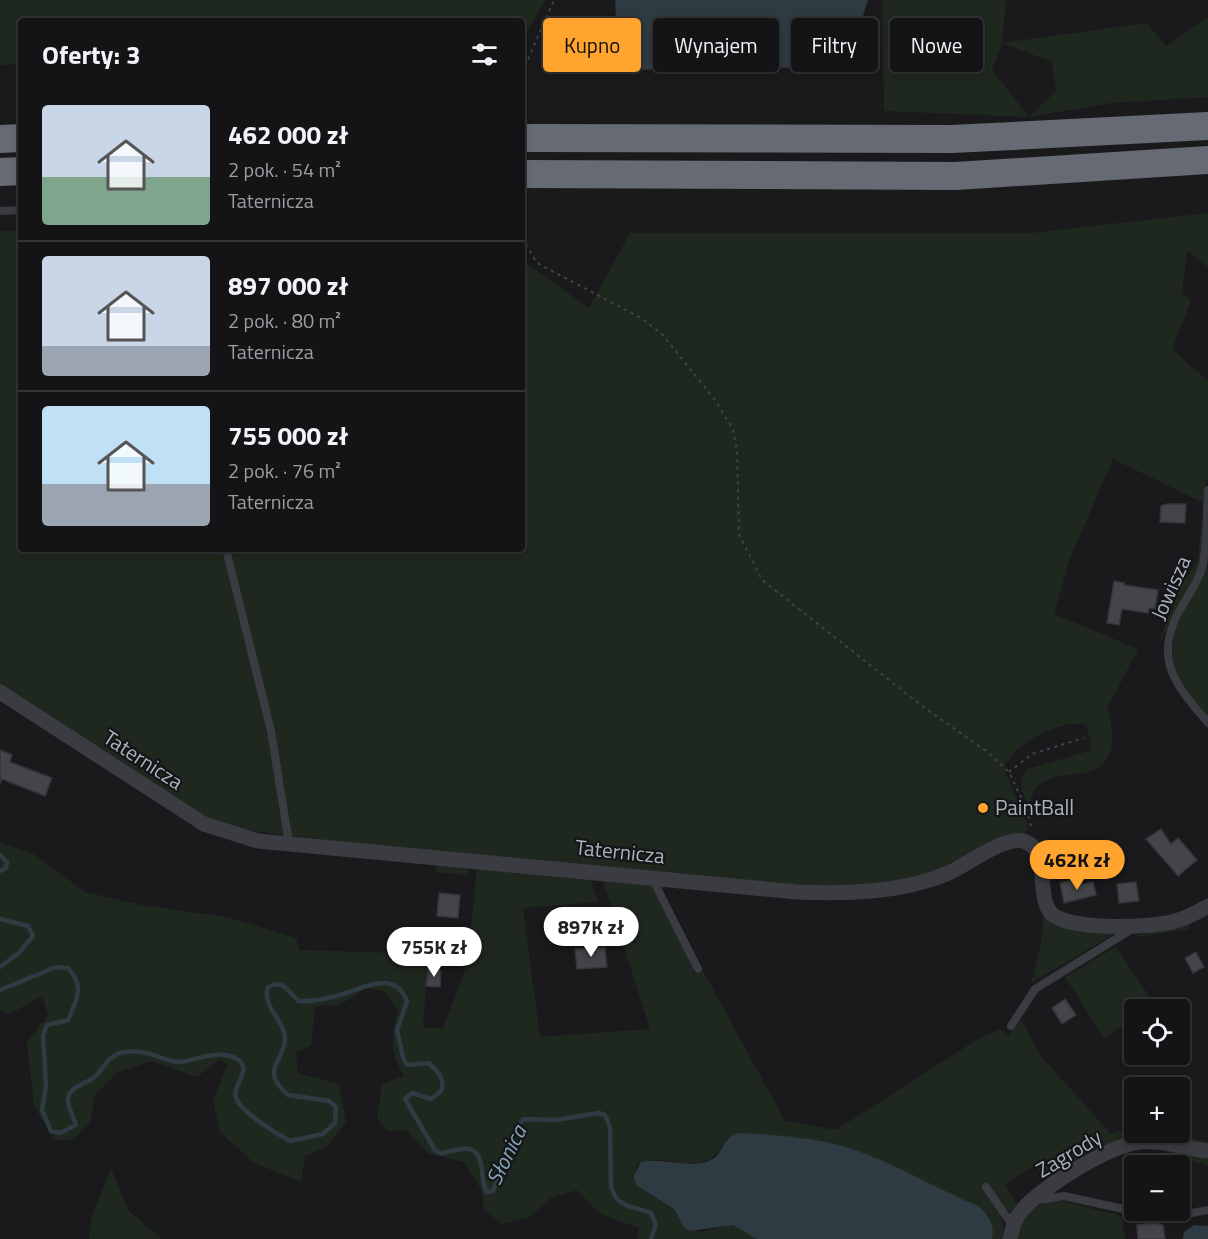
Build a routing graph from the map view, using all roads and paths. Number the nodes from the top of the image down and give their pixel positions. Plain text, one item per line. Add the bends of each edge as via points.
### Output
1 (554, 0) edge
2 (525, 67) edge
3 (1208, 126) edge
4 (18, 138) edge
5 (528, 138) edge
6 (0, 139) edge
7 (1208, 160) edge
8 (18, 171) edge
9 (0, 172) edge
10 (527, 175) edge
11 (18, 210) edge
12 (0, 211) edge
13 (525, 243) edge
14 (1208, 490) edge
15 (227, 552) edge
16 (0, 692) edge
17 (1208, 723) edge
18 (1084, 738) dead end
19 (1009, 772) junction
20 (289, 843) junction
21 (1029, 844) junction
22 (651, 877) junction
23 (1208, 906) edge
24 (1135, 925) junction
25 (698, 969) dead end
26 (1011, 1026) dead end
27 (1208, 1150) edge
28 (986, 1187) dead end
29 (1034, 1200) junction
30 (1208, 1210) edge
31 (1012, 1233) edge

1 - 2 path
3 - 5 highway via 952,139
4 - 6 highway
7 - 10 highway via 956,176
8 - 9 highway
11 - 12 lane
13 - 19 path via 537,263 632,312 655,329 715,400 733,429 739,534 762,580
14 - 17 lane, Jowisza via 1203,567 1171,629 1167,662 1176,683
15 - 20 lane via 271,731
16 - 20 street, Taternicza via 204,824 258,841
18 - 19 path via 1032,754
19 - 21 path via 1031,825
20 - 22 street, Taternicza
21 - 22 street, Taternicza via 1014,841 948,873 856,893 797,892
21 - 24 street via 1038,857 1045,903 1056,918 1080,925
22 - 25 lane
23 - 24 street via 1175,921
24 - 26 lane via 1122,937 1035,988
27 - 29 street, Zagrody via 1154,1142 1132,1143 1080,1166
28 - 31 lane
29 - 30 lane via 1064,1196 1165,1218
29 - 31 street, Zagrody via 1022,1211

